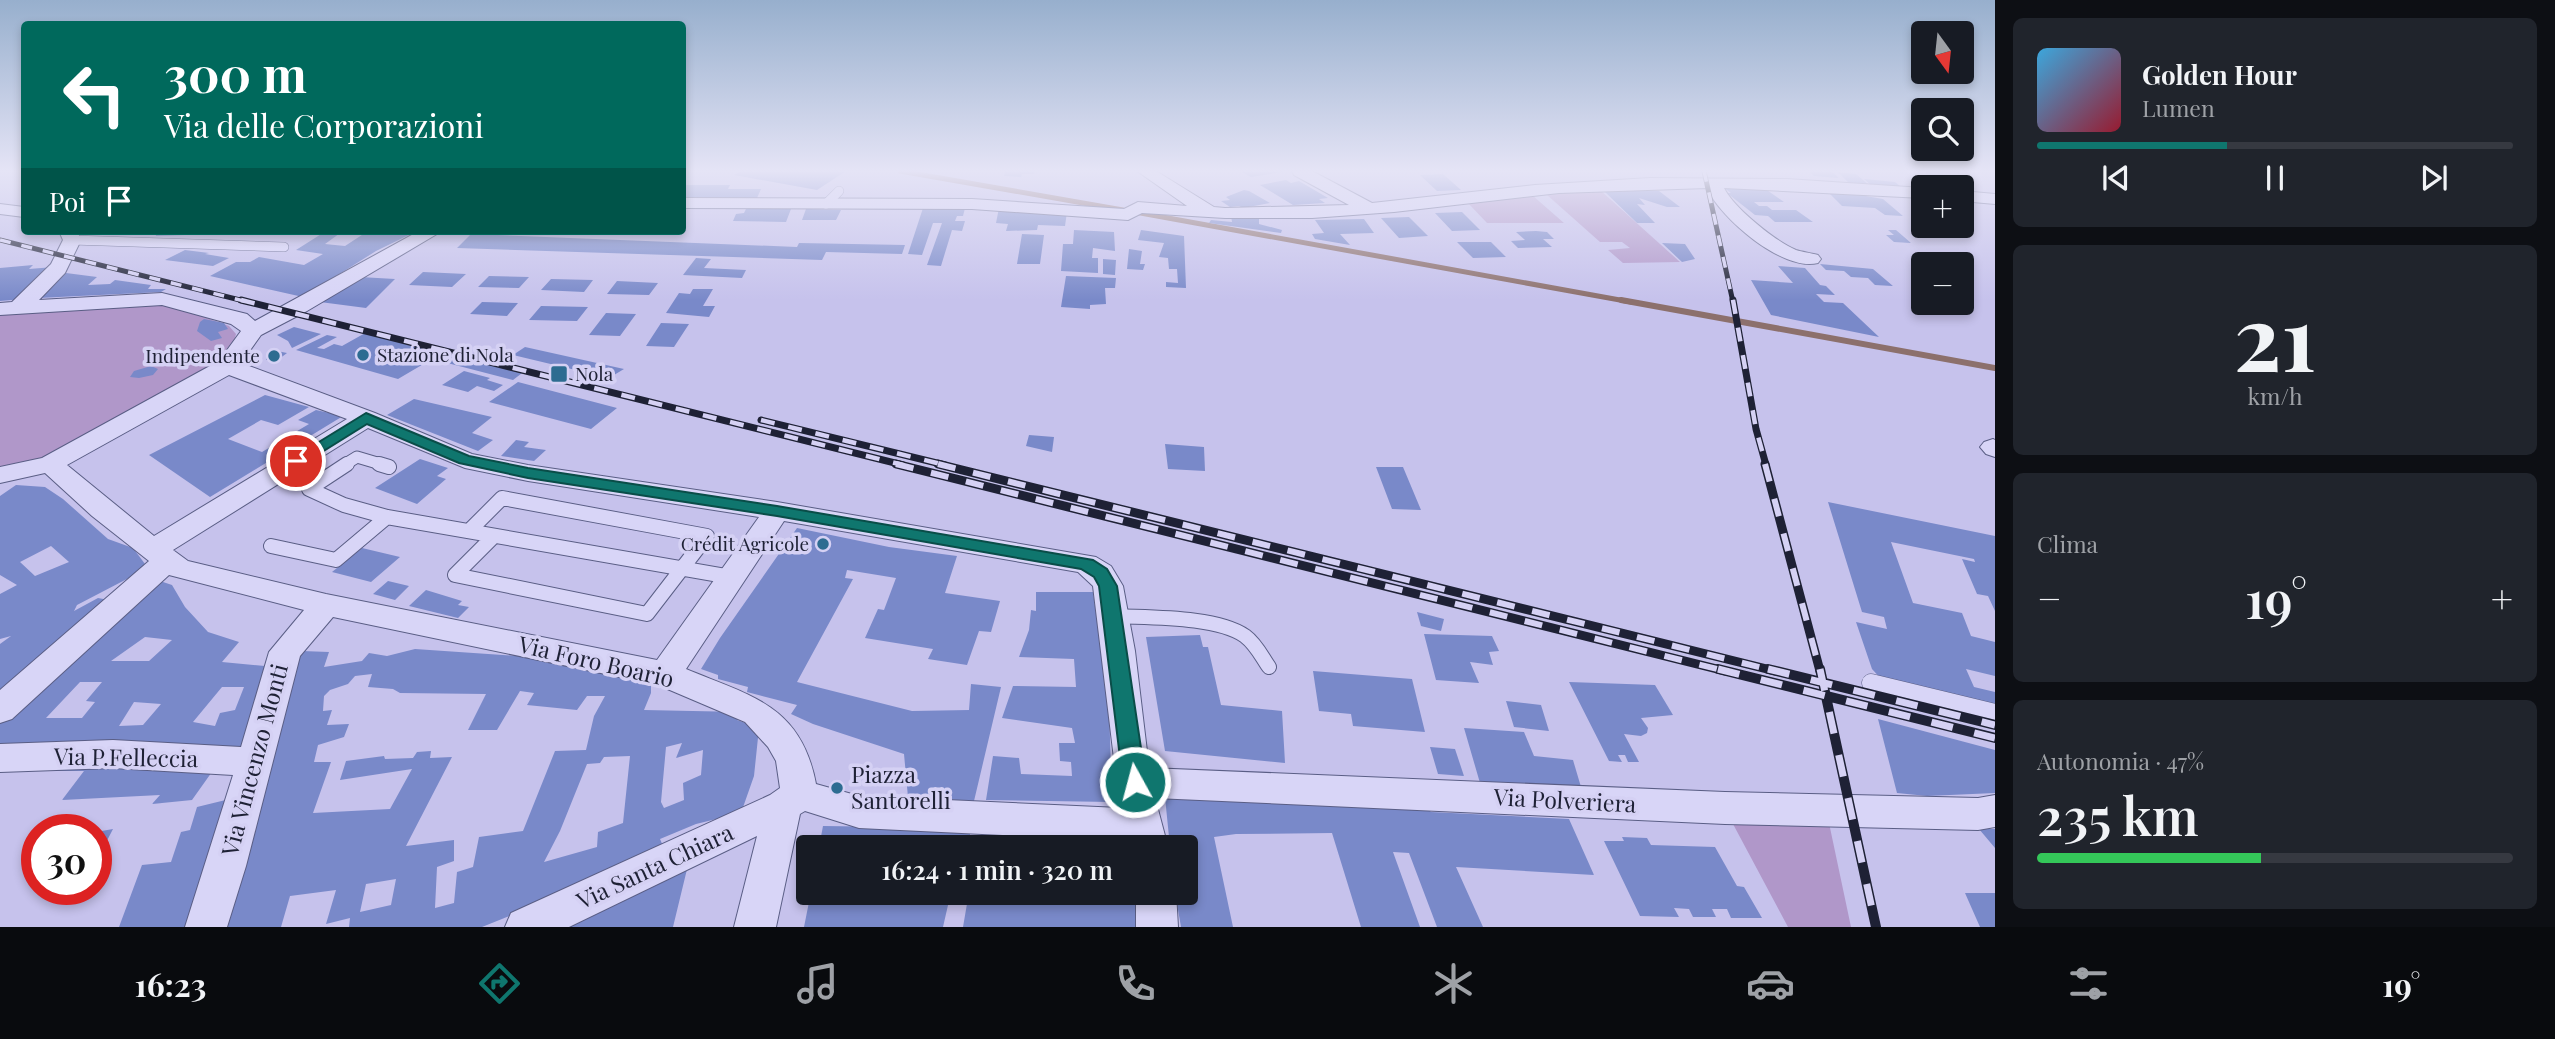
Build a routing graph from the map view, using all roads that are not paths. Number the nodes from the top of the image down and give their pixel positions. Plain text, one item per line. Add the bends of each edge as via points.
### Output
1 (1736, 214) edge
2 (426, 235) edge
3 (70, 236) edge
4 (284, 247) dead end
5 (1811, 259) dead end
6 (10, 308) edge
7 (253, 330) junction
8 (227, 366) junction
9 (366, 418) junction
10 (50, 464) junction
11 (389, 467) dead end
12 (0, 475) edge
13 (777, 511) junction
14 (387, 517) junction
15 (470, 531) junction
16 (494, 536) junction
17 (271, 546) dead end
18 (162, 555) junction
19 (681, 569) junction
20 (732, 577) junction
21 (326, 605) junction
22 (1114, 616) junction
23 (1269, 667) dead end
24 (665, 674) junction
25 (1871, 683) dead end
26 (0, 710) edge
27 (1995, 713) edge
28 (0, 758) edge
29 (253, 762) junction
30 (1135, 782) junction
31 (792, 800) junction
32 (1995, 811) edge
33 (1133, 835) edge
34 (1145, 835) edge
35 (1156, 905) edge
36 (206, 927) edge
37 (526, 927) edge
38 (755, 927) edge
39 (1157, 927) edge

1 - 5 street via 1789,254
2 - 7 street
3 - 4 lane
3 - 6 street via 68,253 53,273
6 - 7 street via 162,299 239,319
7 - 8 street
8 - 9 street
8 - 10 street
9 - 13 street via 465,460
9 - 18 street
10 - 12 street
10 - 18 street, Via Foro Boario
11 - 14 lane via 357,457 309,489
13 - 20 street
13 - 22 street via 1086,564 1105,579
14 - 15 lane
14 - 17 lane via 336,560
15 - 16 lane
15 - 19 lane via 502,498 707,536
16 - 19 lane
16 - 19 lane via 455,575 647,614
18 - 21 street, Via Foro Boario via 178,568
18 - 26 street via 141,582
19 - 20 lane
20 - 24 street
21 - 24 street, Via Foro Boario
21 - 29 street, Via Vincenzo Monti via 285,652
22 - 23 lane via 1233,629 1246,637
22 - 30 street
24 - 31 street, Via Foro Boario via 758,713 781,737 794,761
25 - 27 lane
28 - 29 street, Via P.Felleccia via 113,754
29 - 36 street, Via Vincenzo Monti
30 - 32 street, Via Polveriera via 1725,808
30 - 34 street
31 - 33 street via 859,812
31 - 37 street, Via Santa Chiara
31 - 38 street
35 - 39 street

